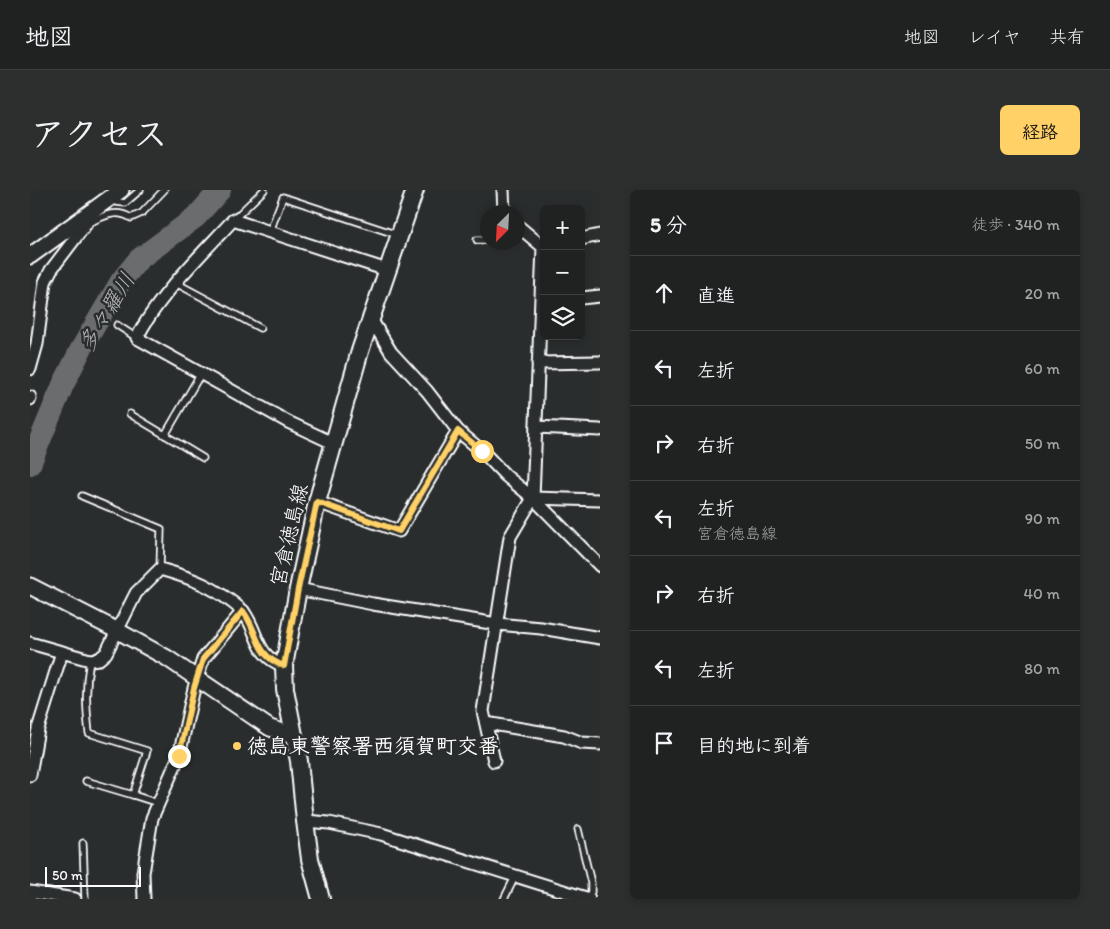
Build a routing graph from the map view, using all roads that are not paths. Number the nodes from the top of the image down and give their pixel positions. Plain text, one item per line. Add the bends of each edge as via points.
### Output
1 (140, 190) edge
2 (164, 190) edge
3 (264, 190) edge
4 (415, 190) edge
5 (503, 190) edge
6 (115, 194) edge
7 (504, 205) edge
8 (86, 220) junction
9 (233, 220) junction
10 (270, 231) junction
11 (525, 232) edge
12 (600, 235) edge
13 (400, 236) junction
14 (585, 238) edge
15 (540, 244) edge
16 (543, 250) edge
17 (30, 256) edge
18 (387, 270) junction
19 (176, 283) junction
20 (542, 295) edge
21 (600, 296) edge
22 (585, 298) edge
23 (371, 318) junction
24 (117, 325) dead end
25 (260, 328) dead end
26 (540, 332) edge
27 (137, 338) junction
28 (600, 362) edge
29 (538, 363) junction
30 (30, 369) edge
31 (200, 375) junction
32 (130, 414) dead end
33 (536, 427) junction
34 (600, 430) edge
35 (458, 431) junction
36 (165, 435) junction
37 (335, 444) junction
38 (203, 458) dead end
39 (82, 496) dead end
40 (533, 498) junction
41 (600, 500) edge
42 (317, 502) junction
43 (600, 566) edge
44 (160, 569) junction
45 (30, 586) edge
46 (298, 589) junction
47 (243, 611) junction
48 (497, 624) junction
49 (118, 631) junction
50 (600, 638) edge
51 (30, 643) edge
52 (62, 652) junction
53 (90, 660) junction
54 (284, 666) junction
55 (197, 678) junction
56 (486, 723) junction
57 (293, 735) junction
58 (600, 744) edge
59 (494, 761) dead end
60 (30, 776) edge
61 (86, 781) dead end
62 (133, 795) junction
63 (158, 803) junction
64 (305, 820) junction
65 (578, 828) dead end
66 (83, 843) dead end
67 (516, 875) junction
68 (30, 892) edge
69 (75, 899) edge
70 (85, 899) edge
71 (144, 899) edge
72 (321, 899) edge
73 (504, 899) edge
74 (588, 899) edge

1 - 6 lane via 125,203 116,202
2 - 8 lane via 142,214 131,218 123,213 112,214
3 - 9 lane
4 - 13 main road, 宮倉徳島線
5 - 7 street
6 - 8 street
8 - 17 street
8 - 30 street via 45,282 37,344
9 - 10 street
9 - 19 street
10 - 13 lane via 283,196
10 - 18 street
11 - 15 street
12 - 14 street
13 - 18 main road, 宮倉徳島線
16 - 20 street
18 - 23 main road, 宮倉徳島線
19 - 25 lane
19 - 27 street
21 - 22 street
23 - 35 street via 391,352 427,390
23 - 37 main road, 宮倉徳島線
24 - 27 lane
26 - 29 street
27 - 31 street
28 - 29 street
29 - 33 street
31 - 36 lane
31 - 37 street
32 - 36 lane
33 - 34 street
33 - 40 street
35 - 40 street
35 - 42 street via 399,531
36 - 38 lane
37 - 42 main road, 宮倉徳島線
39 - 44 lane via 161,529
40 - 41 street
40 - 43 street
40 - 48 street via 510,537
42 - 46 main road, 宮倉徳島線
44 - 47 street via 210,587
44 - 49 street via 136,593
45 - 49 street
46 - 48 street
46 - 54 main road, 宮倉徳島線
47 - 54 street via 265,656
47 - 55 street via 203,659
48 - 50 street
48 - 56 street via 483,711
49 - 53 street via 106,654
49 - 55 street
51 - 52 street
52 - 53 street
52 - 60 street via 38,729
53 - 62 lane via 86,680 89,733 147,751
54 - 57 main road, 宮倉徳島線
55 - 57 street via 270,728
55 - 63 street via 179,756
56 - 58 street
56 - 59 street
57 - 64 main road, 宮倉徳島線
61 - 62 lane
62 - 63 lane
63 - 71 street via 147,841
64 - 67 street via 382,834
64 - 72 main road, 宮倉徳島線 via 310,859
65 - 74 lane via 591,884
66 - 70 lane
67 - 73 lane
67 - 74 street
68 - 69 street

